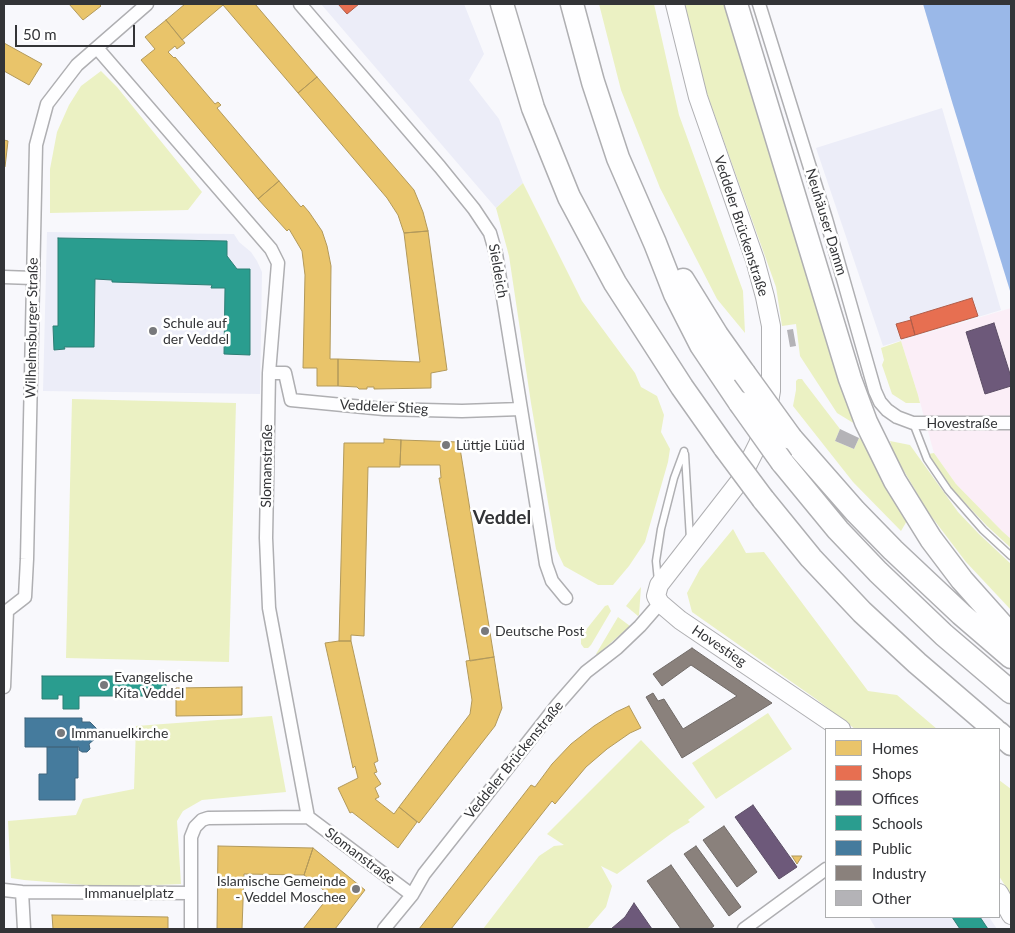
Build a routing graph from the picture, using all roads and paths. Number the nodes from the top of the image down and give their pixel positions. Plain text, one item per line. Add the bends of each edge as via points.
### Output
1 (147, 4) edge
2 (300, 4) edge
3 (502, 4) edge
4 (572, 4) edge
5 (736, 4) edge
6 (759, 4) edge
7 (676, 6) edge
8 (97, 48) junction
9 (655, 243) junction
10 (4, 277) edge
11 (33, 278) junction
12 (268, 373) junction
13 (521, 409) junction
14 (912, 423) junction
15 (1011, 423) edge
16 (690, 543) junction
17 (1011, 556) edge
18 (659, 585) junction
19 (566, 598) dead end
20 (660, 603) junction
21 (5, 611) edge
22 (1011, 635) edge
23 (1011, 656) edge
24 (4, 687) edge
25 (1011, 692) edge
26 (839, 728) edge
27 (993, 728) edge
28 (1000, 734) edge
29 (1011, 744) edge
30 (308, 817) junction
31 (825, 870) edge
32 (4, 890) edge
33 (22, 892) junction
34 (191, 893) junction
35 (412, 895) junction
36 (1000, 895) edge
37 (1011, 914) edge
38 (24, 929) edge
39 (191, 929) edge
40 (384, 929) edge
41 (744, 929) edge

1 - 8 street, Wilhelmsburger Straße
2 - 13 street, Sieldeich via 486,225 494,243
3 - 27 highway, bridge via 533,108 569,197 615,283 682,387 763,499 811,558 862,612
4 - 9 highway via 592,82 618,158
5 - 22 highway via 850,379 866,422 895,481 931,539
6 - 14 street, Neuhäuser Damm via 875,391 887,410
7 - 16 street, Veddeler Brückenstraße via 698,97 755,260 771,326 772,357 771,391 758,444 738,482
8 - 11 street, Wilhelmsburger Straße via 77,65 47,104 36,144
8 - 12 street, Slomanstraße via 271,249 278,262
9 - 23 highway, bridge via 791,438 893,550
9 - 25 highway, bridge via 675,294 701,345 782,462 838,530 878,572 944,635
10 - 11 street
11 - 21 street, Wilhelmsburger Straße via 25,597
12 - 13 street, Veddeler Stieg via 285,373 291,400 384,409
12 - 30 street, Slomanstraße via 266,538 269,608
13 - 19 street, Sieldeich via 548,573
14 - 15 street, Hovestraße
14 - 17 lane via 926,459 948,490 982,530
16 - 18 street
16 - 18 lane via 684,451 660,535 656,560
18 - 20 street via 656,596
20 - 26 street, Hovestieg
20 - 35 street, Veddeler Brückenstraße via 617,648 586,672 558,704 424,874
21 - 24 street, Wilhelmsburger Straße
28 - 29 highway
30 - 34 street, Immanuelplatz via 202,820 191,837
30 - 35 street, Slomanstraße
31 - 41 street
32 - 33 street, Immanuelplatz
33 - 34 street, Immanuelplatz
33 - 38 street
34 - 39 street
35 - 40 street, Veddeler Brückenstraße
36 - 37 street

